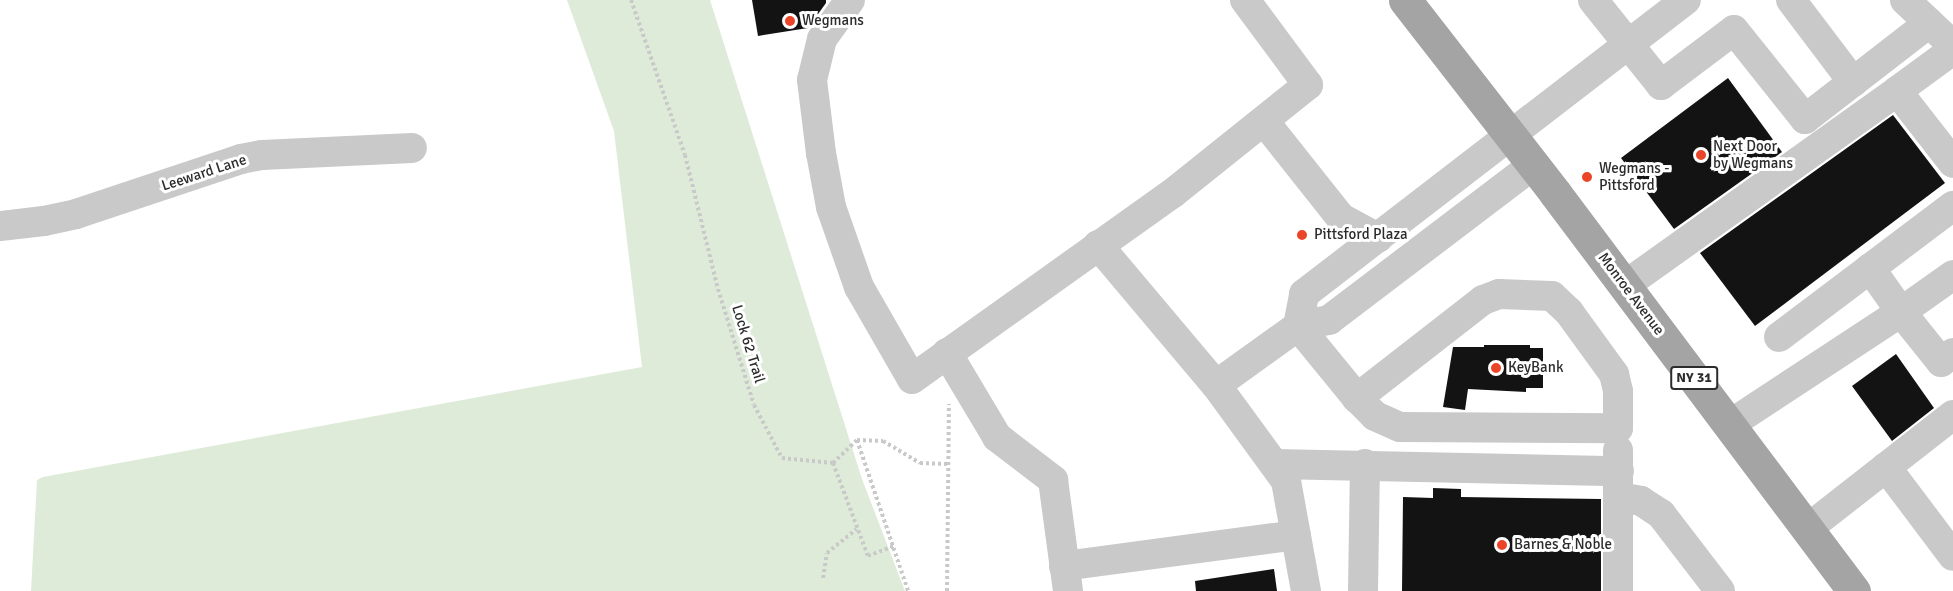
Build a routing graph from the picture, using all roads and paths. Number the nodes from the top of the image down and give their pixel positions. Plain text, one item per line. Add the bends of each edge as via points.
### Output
1 (631, 0) edge
2 (850, 0) edge
3 (1245, 0) edge
4 (1405, 0) edge
5 (1593, 0) edge
6 (1686, 0) edge
7 (1791, 0) edge
8 (1905, 0) edge
9 (1929, 23) junction
10 (1953, 42) edge
11 (1628, 45) junction
12 (1953, 50) edge
13 (1853, 82) junction
14 (1897, 91) junction
15 (1264, 121) junction
16 (1510, 137) junction
17 (412, 148) dead end
18 (1953, 162) edge
19 (1533, 165) junction
20 (1953, 206) edge
21 (0, 226) edge
22 (1378, 238) junction
23 (1098, 245) junction
24 (1870, 268) junction
25 (1953, 275) edge
26 (1624, 286) junction
27 (1901, 312) junction
28 (1298, 326) junction
29 (1779, 337) dead end
30 (947, 353) junction
31 (1953, 353) edge
32 (1216, 385) junction
33 (970, 390) junction
34 (1357, 398) junction
35 (1953, 415) edge
36 (1730, 425) junction
37 (1618, 428) junction
38 (1953, 428) edge
39 (857, 440) junction
40 (833, 463) junction
41 (947, 464) junction
42 (1274, 464) junction
43 (1889, 464) junction
44 (1365, 465) junction
45 (1619, 484) junction
46 (857, 528) junction
47 (1807, 528) junction
48 (1296, 535) junction
49 (894, 546) junction
50 (1952, 552) edge
51 (823, 578) dead end
52 (1066, 579) edge
53 (908, 591) edge
54 (947, 591) edge
55 (1306, 591) edge
56 (1363, 591) edge
57 (1618, 591) edge
58 (1720, 591) edge
59 (1854, 591) edge

1 - 40 path, Lock 62 Trail via 685,155 718,289 754,405 782,458
2 - 30 street via 822,39 812,80 831,207 859,287 912,380
3 - 15 street via 1308,85
4 - 16 main road, Monroe Avenue / NY 31
5 - 11 street
6 - 11 street
7 - 13 street
8 - 9 street
9 - 10 street
9 - 13 street
11 - 13 street via 1660,85 1734,30 1805,119
11 - 16 street
12 - 14 street
14 - 18 street
14 - 26 street
15 - 22 street via 1341,218
15 - 23 street via 1173,193
16 - 19 main road, Monroe Avenue / NY 31
16 - 22 street
17 - 21 street, Leeward Lane via 262,155 76,214
19 - 26 main road, Monroe Avenue / NY 31
19 - 28 street via 1329,320
20 - 24 street
22 - 28 street via 1304,294
23 - 30 street
23 - 32 street
24 - 27 street
24 - 29 street
25 - 27 street
26 - 36 main road, Monroe Avenue / NY 31
27 - 31 street via 1941,362
27 - 36 street
28 - 32 street
28 - 34 street
30 - 33 street
32 - 42 street
33 - 41 path via 947,405
33 - 52 street via 997,437 1053,480
34 - 37 street via 1375,416 1400,427
34 - 37 street via 1483,300 1498,294 1552,296 1569,312 1614,374
35 - 43 street
36 - 47 main road, Monroe Avenue / NY 31
37 - 45 street
38 - 43 street via 1910,459
39 - 40 path
39 - 41 path via 883,441 920,463
39 - 49 path
40 - 46 path
41 - 54 path
42 - 44 street
42 - 48 street via 1286,481
43 - 47 street
43 - 50 street
44 - 45 street
44 - 56 street
45 - 57 street
45 - 58 street via 1661,514
46 - 49 path via 868,556
46 - 51 path via 827,554
47 - 59 main road, Monroe Avenue / NY 31
48 - 52 street
48 - 55 street
49 - 53 path

